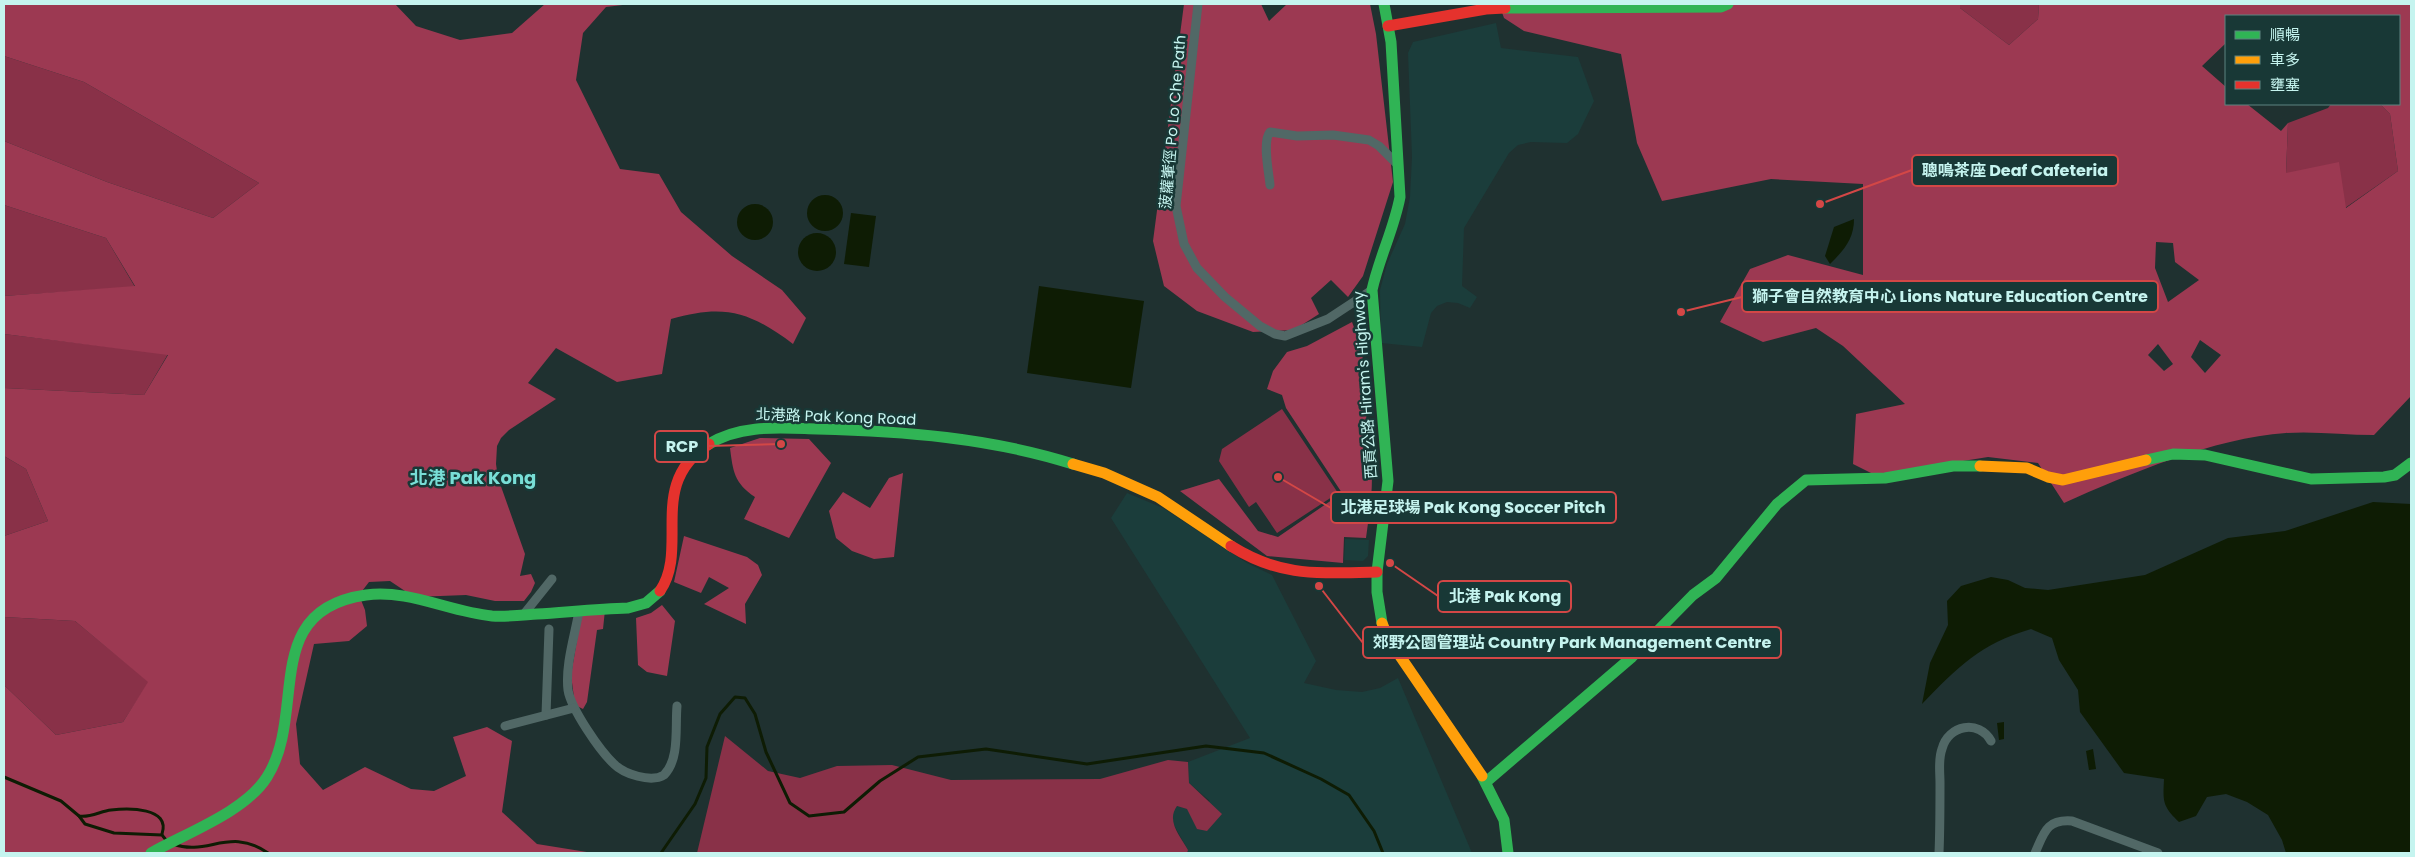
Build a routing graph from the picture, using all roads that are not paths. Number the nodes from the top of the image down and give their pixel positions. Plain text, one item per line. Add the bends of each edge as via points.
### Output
1 (1198, 4) edge
2 (1384, 4) edge
3 (1728, 4) edge
4 (1604, 5) edge
5 (1485, 6) edge
6 (1388, 26) junction
7 (1398, 165) junction
8 (1270, 185) dead end
9 (1372, 290) junction
10 (2411, 463) edge
11 (1377, 572) junction
12 (552, 578) dead end
13 (579, 611) junction
14 (524, 614) junction
15 (549, 629) dead end
16 (677, 706) dead end
17 (574, 708) junction
18 (546, 715) junction
19 (505, 726) dead end
20 (1991, 741) dead end
21 (1486, 782) junction
22 (151, 853) edge
23 (1508, 853) edge
24 (1939, 853) edge
25 (2035, 853) edge
26 (2158, 853) edge

1 - 9 street, 菠蘿輋徑 Po Lo Che Path via 1176,206 1184,244 1198,268 1225,297 1260,326 1284,336 1328,318
2 - 6 street, 西貢公路 Hiram's Highway
3 - 4 street via 1721,7
4 - 5 street
5 - 6 street
6 - 7 street, 西貢公路 Hiram's Highway
7 - 8 street via 1369,140 1274,132 1266,136
7 - 9 street, 西貢公路 Hiram's Highway via 1400,197 1397,215 1378,262
9 - 11 street, 西貢公路 Hiram's Highway via 1388,481
10 - 21 street via 2395,475 2311,479 2206,455 2173,454 2063,480 2027,468 1954,466 1885,478 1806,480 1777,504 1716,578 1693,595 1632,656
11 - 13 street, 北港路 Pak Kong Road via 1291,570 1270,566 1151,492 1104,473 1008,447 893,431 760,429 734,433 712,442 684,469 672,502 670,570 658,594 635,607
11 - 21 street, 西貢公路 Hiram's Highway via 1380,618 1389,640
12 - 14 street
13 - 14 street, 北港路 Pak Kong Road
13 - 17 street via 568,675 568,690
14 - 22 street, 北港路 Pak Kong Road via 493,616 374,594 349,599 324,611 308,626 295,648 288,672 282,745 268,777 248,798
15 - 18 street
16 - 17 street via 671,765 664,776 655,778 628,773 614,764
17 - 18 street
18 - 19 street
20 - 24 street via 1984,730 1971,726 1955,730 1944,743 1940,759
21 - 23 street, 西貢公路 Hiram's Highway via 1504,820
25 - 26 street via 2044,832 2061,820 2072,821

